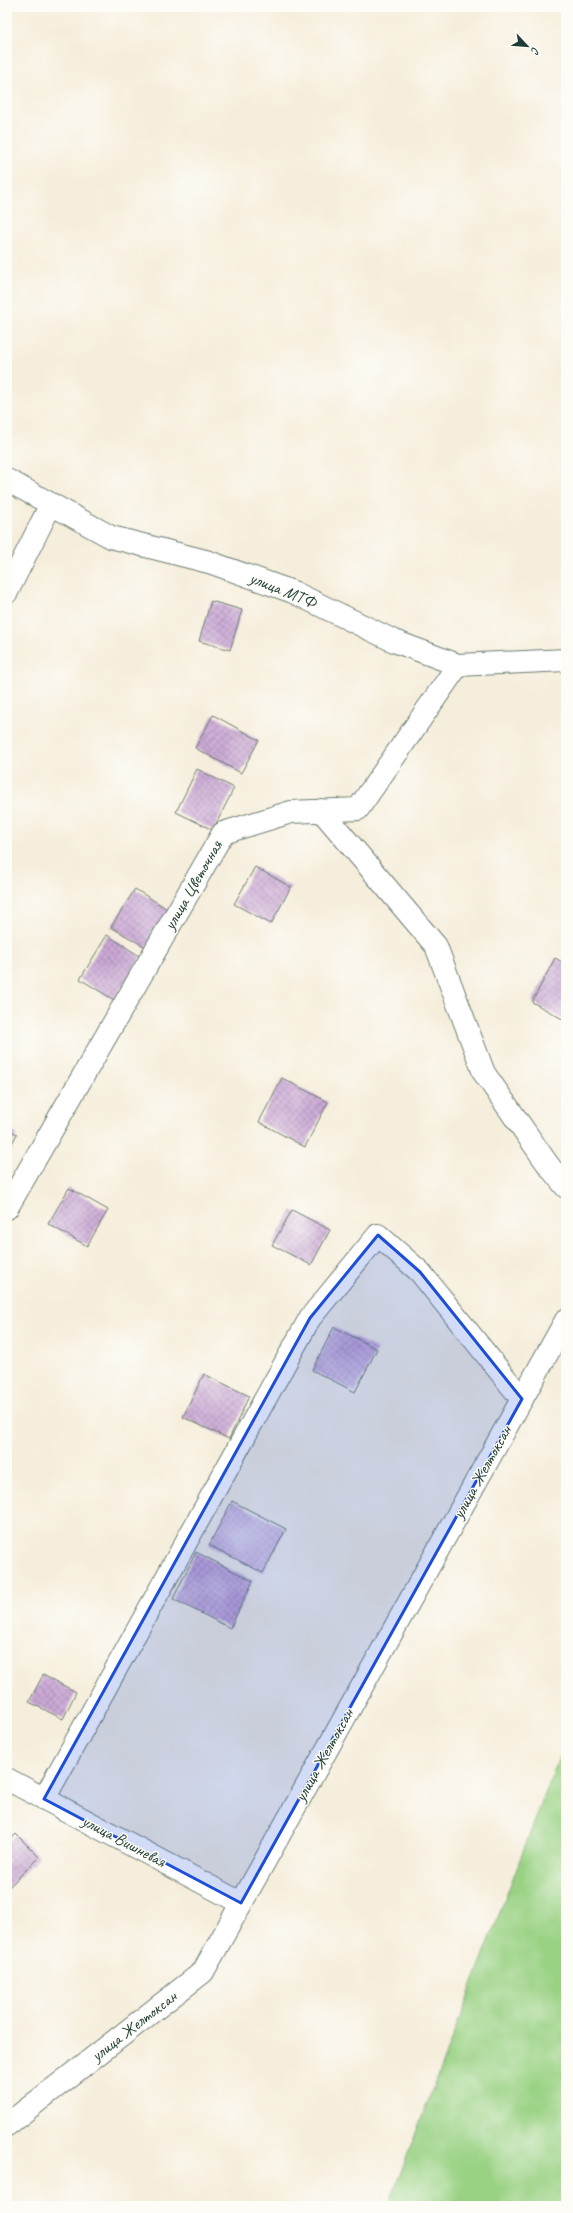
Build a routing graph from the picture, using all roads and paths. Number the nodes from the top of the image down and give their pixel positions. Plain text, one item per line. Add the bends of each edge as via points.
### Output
1 (7, 480) edge
2 (51, 504) junction
3 (7, 592) edge
4 (566, 660) edge
5 (458, 665) junction
6 (321, 810) junction
7 (566, 1187) edge
8 (7, 1208) edge
9 (566, 1320) edge
10 (522, 1399) junction
11 (7, 1779) edge
12 (44, 1798) junction
13 (242, 1903) junction
14 (7, 2125) edge

1 - 2 street, улица МТФ
2 - 3 street
2 - 5 street, улица МТФ via 111,537 209,562 293,592 394,640
4 - 5 street, улица МТФ
5 - 6 street, улица Цветочная via 358,809
6 - 7 street via 436,946 484,1073
6 - 8 street, улица Цветочная via 292,812 223,833
9 - 10 street, улица Желтоксан
10 - 12 street via 420,1272 378,1235 310,1318
10 - 13 street, улица Желтоксан
11 - 12 street, улица Вишневая
12 - 13 street, улица Вишневая
13 - 14 street, улица Желтоксан via 203,1972

